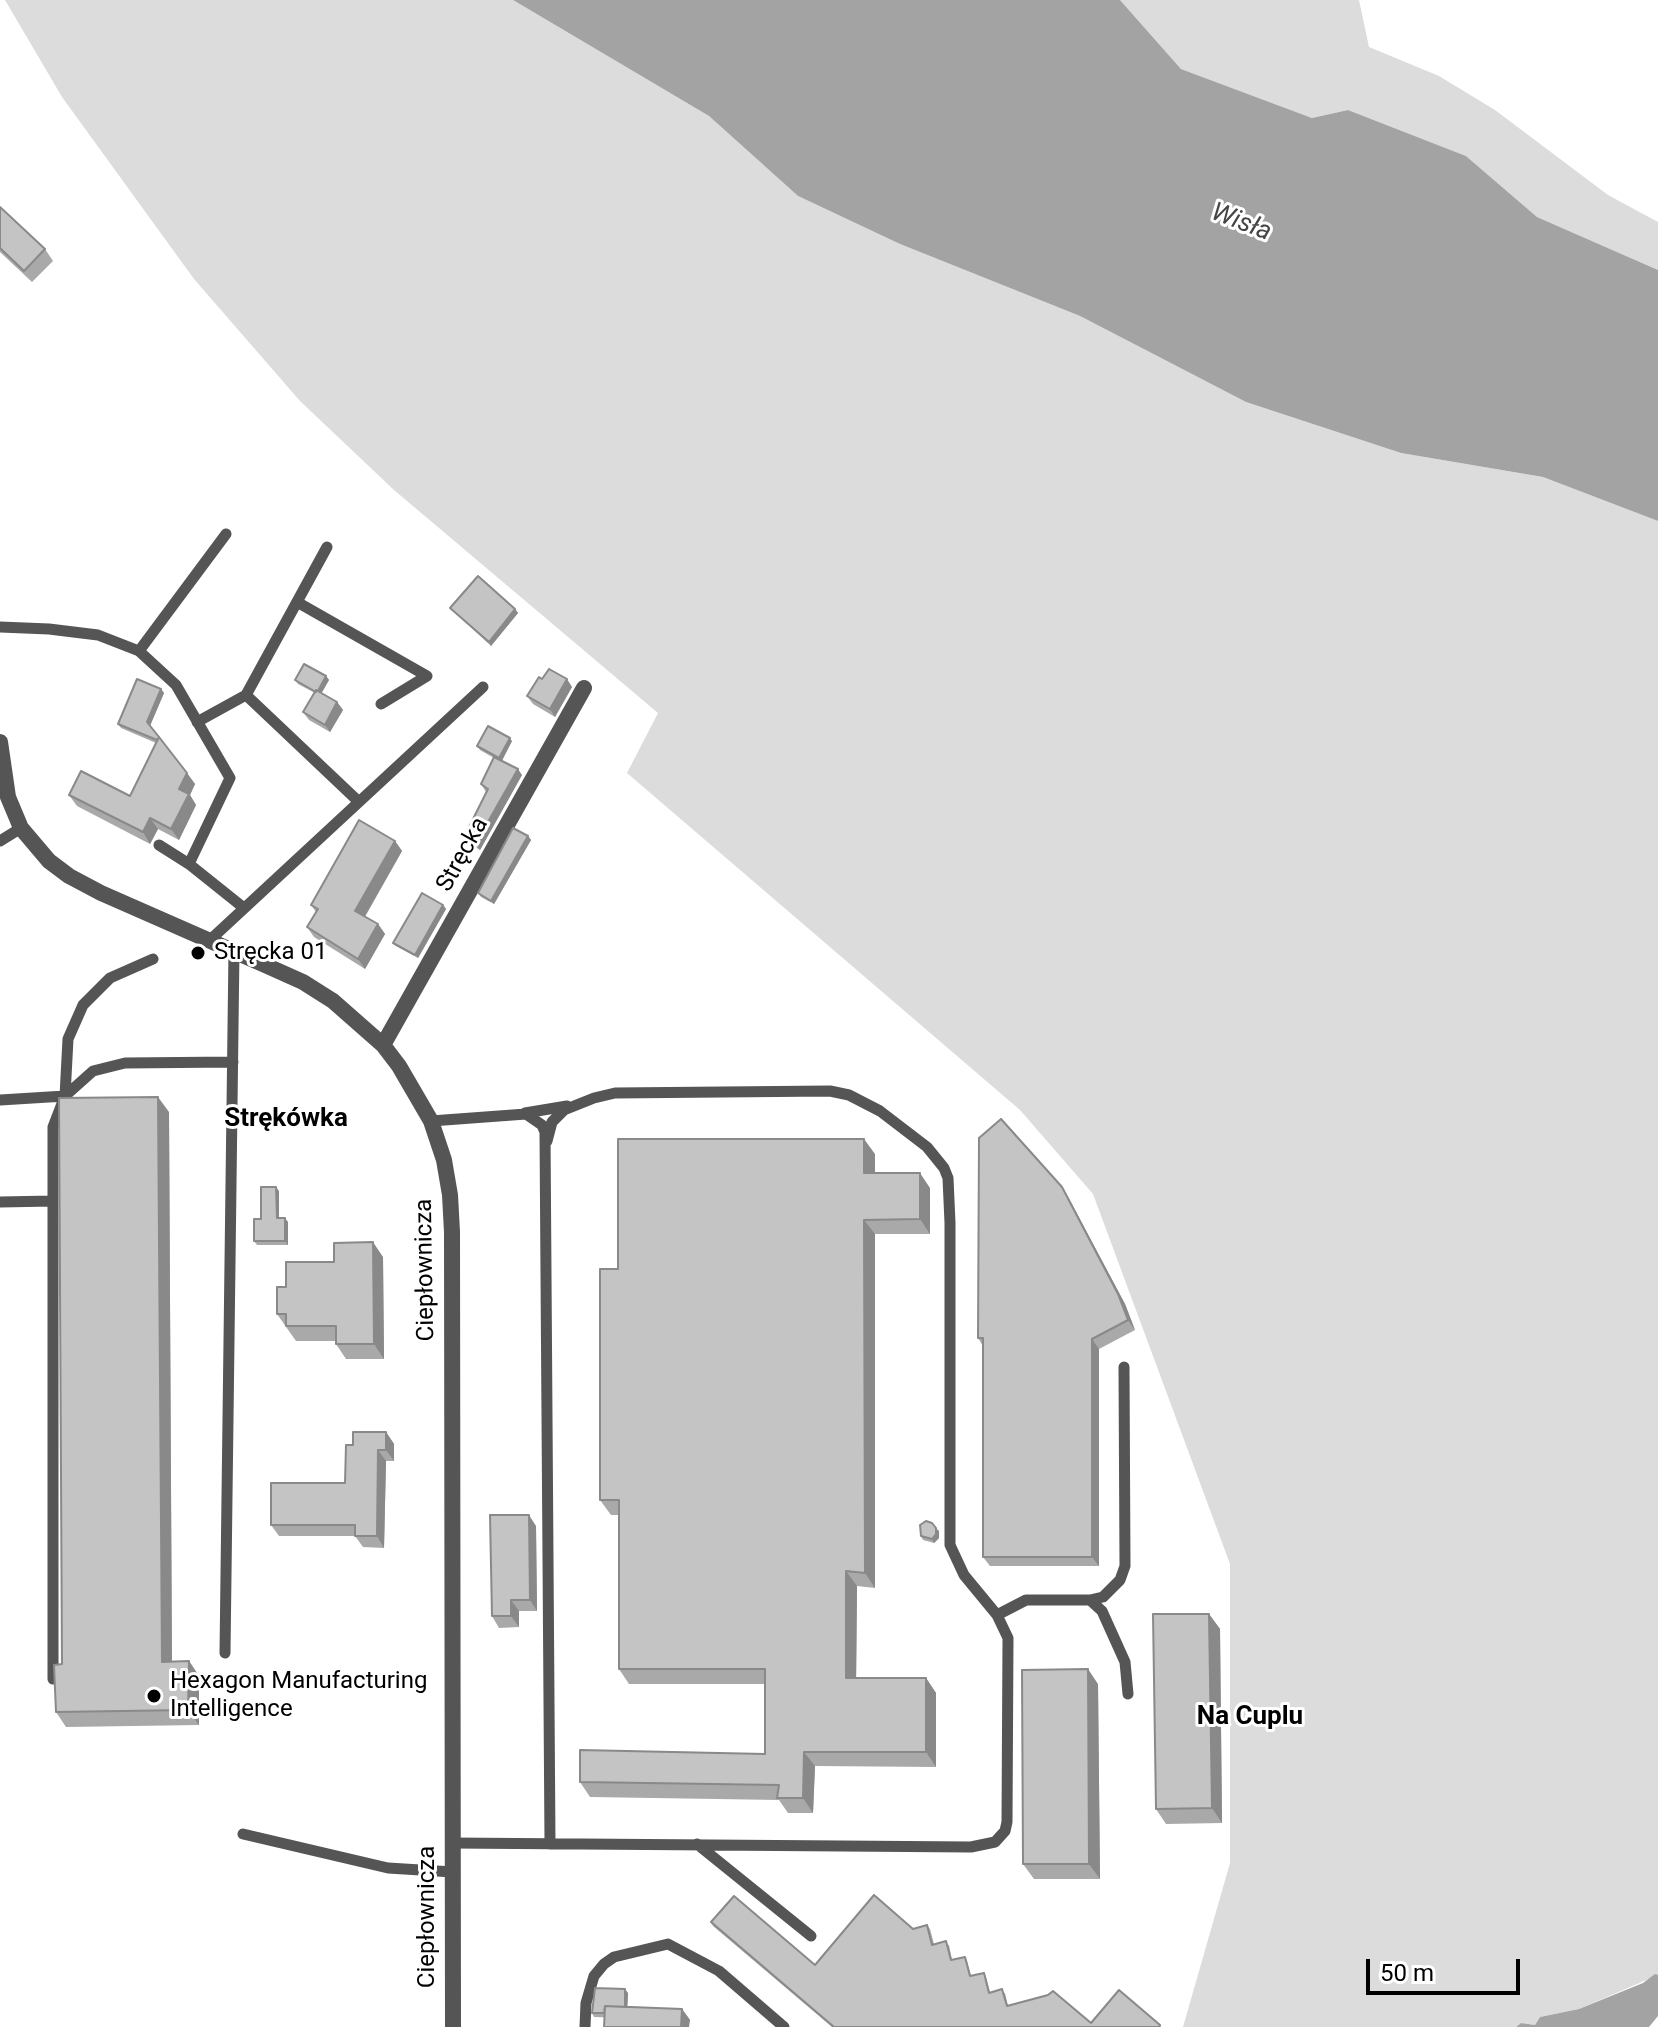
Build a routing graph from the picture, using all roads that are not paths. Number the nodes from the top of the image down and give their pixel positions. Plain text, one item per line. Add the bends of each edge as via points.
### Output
1 (226, 534) dead end
2 (327, 547) dead end
3 (297, 602) junction
4 (0, 627) edge
5 (139, 651) junction
6 (483, 687) dead end
7 (584, 688) dead end
8 (246, 695) junction
9 (381, 704) dead end
10 (197, 722) junction
11 (0, 742) edge
12 (358, 801) junction
13 (21, 828) junction
14 (0, 841) edge
15 (159, 845) dead end
16 (189, 864) junction
17 (244, 908) junction
18 (210, 940) junction
19 (234, 950) junction
20 (153, 959) dead end
21 (383, 1045) junction
22 (233, 1062) junction
23 (0, 1085) edge
24 (65, 1096) junction
25 (1, 1100) edge
26 (575, 1105) junction
27 (520, 1114) junction
28 (431, 1121) junction
29 (547, 1141) junction
30 (53, 1201) junction
31 (0, 1202) edge
32 (1124, 1367) dead end
33 (1090, 1600) junction
34 (997, 1615) junction
35 (225, 1653) dead end
36 (53, 1679) edge
37 (1128, 1694) dead end
38 (243, 1834) dead end
39 (452, 1843) junction
40 (550, 1844) junction
41 (697, 1844) junction
42 (453, 1872) junction
43 (811, 1936) dead end
44 (453, 2027) edge
45 (585, 2027) edge
46 (784, 2027) edge

1 - 5 lane
2 - 3 lane
3 - 8 lane
3 - 9 lane via 427,676
4 - 5 lane via 98,635
5 - 10 lane via 176,685
6 - 12 lane
7 - 21 street, Stręcka
8 - 10 lane
8 - 12 lane
10 - 16 lane via 230,778
11 - 13 street, Ciepłownicza via 8,797
12 - 17 lane
13 - 14 lane
13 - 18 street, Ciepłownicza via 69,876
15 - 16 lane
16 - 17 lane
17 - 18 lane
18 - 19 street, Ciepłownicza
19 - 21 street, Ciepłownicza via 333,1001
19 - 22 lane
20 - 24 lane via 110,978 83,1005 68,1039
21 - 28 street, Ciepłownicza
22 - 24 lane via 125,1063 93,1071
22 - 35 lane
23 - 25 lane
24 - 25 lane
24 - 30 lane via 53,1127
26 - 27 lane
26 - 29 lane via 552,1122
26 - 34 lane via 624,1092 830,1091 880,1111 937,1157 949,1188 950,1545 964,1575
27 - 28 lane
27 - 29 lane via 542,1125
28 - 39 street, Ciepłownicza via 448,1183 452,1232
29 - 40 lane
30 - 31 lane
30 - 36 lane
32 - 33 lane via 1125,1566 1112,1590
33 - 34 lane via 1026,1600
33 - 37 lane via 1102,1611 1125,1662
34 - 41 lane via 1009,1651 1009,1786 1007,1822 995,1842 971,1847
38 - 42 lane via 388,1868
39 - 40 lane
39 - 42 street, Ciepłownicza
40 - 41 lane
41 - 43 lane
42 - 44 street, Ciepłownicza
45 - 46 lane via 594,1976 604,1964 668,1944 719,1971

